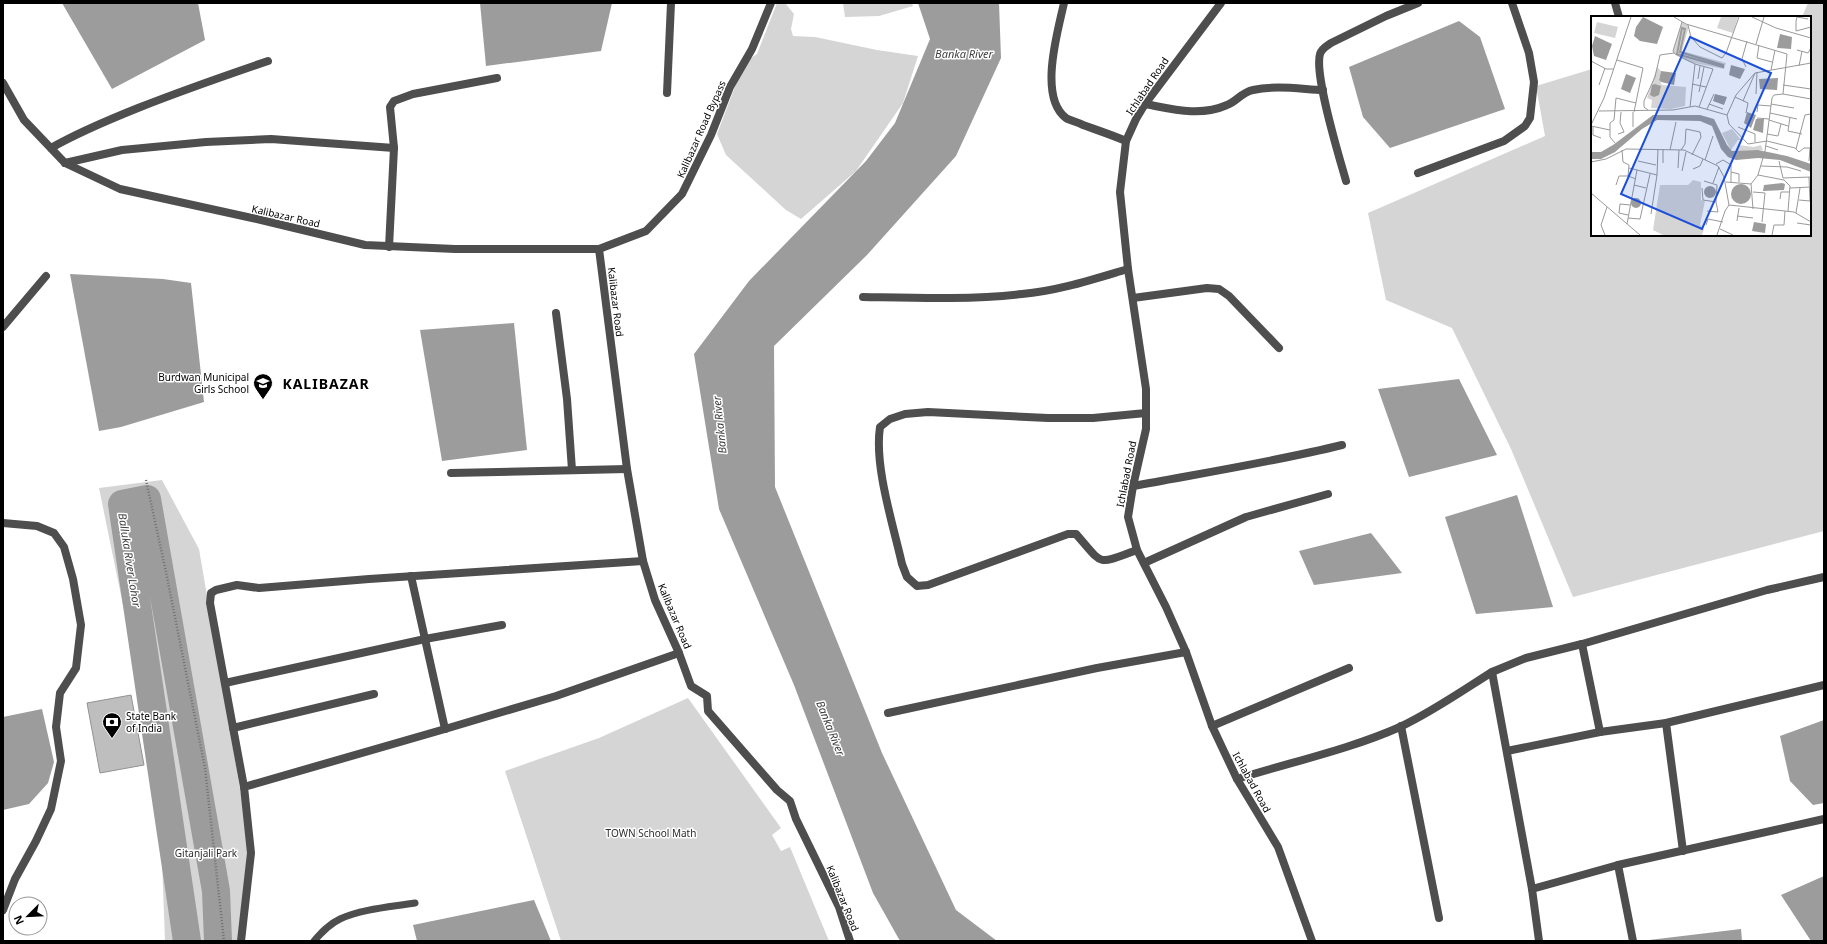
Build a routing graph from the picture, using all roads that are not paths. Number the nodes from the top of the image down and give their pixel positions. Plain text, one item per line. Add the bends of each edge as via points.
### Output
1 (671, 3) edge
2 (771, 3) edge
3 (1064, 3) edge
4 (1221, 3) edge
5 (1418, 3) edge
6 (1512, 3) edge
7 (1615, 3) edge
8 (1619, 16) edge
9 (268, 61) dead end
10 (497, 78) dead end
11 (3, 82) edge
12 (1323, 90) junction
13 (667, 93) dead end
14 (1145, 104) junction
15 (1126, 141) junction
16 (51, 148) junction
17 (394, 148) junction
18 (65, 163) junction
19 (1418, 172) dead end
20 (1346, 181) dead end
21 (389, 247) junction
22 (599, 249) junction
23 (1128, 269) junction
24 (46, 276) dead end
25 (863, 297) dead end
26 (1133, 298) junction
27 (556, 313) dead end
28 (3, 327) edge
29 (1279, 348) dead end
30 (1146, 413) junction
31 (1342, 445) dead end
32 (627, 469) junction
33 (572, 470) junction
34 (451, 473) dead end
35 (1133, 486) junction
36 (1328, 494) dead end
37 (3, 523) edge
38 (1137, 550) junction
39 (643, 561) junction
40 (1144, 563) junction
41 (411, 576) junction
42 (1824, 577) edge
43 (502, 625) dead end
44 (425, 639) junction
45 (1582, 644) junction
46 (1186, 652) junction
47 (679, 653) junction
48 (1349, 668) dead end
49 (1492, 672) junction
50 (225, 683) junction
51 (1824, 685) edge
52 (374, 694) dead end
53 (888, 713) dead end
54 (1666, 723) junction
55 (1212, 726) junction
56 (1401, 726) junction
57 (233, 728) junction
58 (446, 730) junction
59 (1600, 732) junction
60 (1508, 751) junction
61 (1237, 779) junction
62 (244, 786) junction
63 (1824, 819) edge
64 (1683, 851) junction
65 (1618, 865) junction
66 (1532, 889) junction
67 (415, 903) dead end
68 (3, 910) edge
69 (1439, 918) dead end
70 (241, 941) edge
71 (314, 941) edge
72 (850, 941) edge
73 (1312, 941) edge
74 (1539, 941) edge
75 (1633, 941) edge

1 - 13 street
2 - 22 street, Kalibazar Road Bypass via 752,49 730,87 711,135 682,194 646,231
3 - 15 street via 1054,44 1052,74 1054,98 1059,112 1067,119
4 - 14 street, Ichlabad Road
5 - 12 street via 1323,48 1320,64
6 - 19 street via 1529,53 1534,82 1530,118 1526,126 1504,141
7 - 8 street
9 - 16 street via 101,123
10 - 17 street via 413,94 394,101 390,108
11 - 16 street, Kalibazar Road via 24,120
12 - 14 street via 1250,90 1228,105 1203,111 1182,111
12 - 20 street
14 - 15 street, Ichlabad Road
15 - 23 street, Ichlabad Road via 1120,192
16 - 18 street, Kalibazar Road
17 - 18 street via 271,139 122,150
17 - 21 street
18 - 21 street, Kalibazar Road via 120,189 365,246
21 - 22 street, Kalibazar Road
22 - 32 street, Kalibazar Road
23 - 25 street via 1023,294 932,299
23 - 26 street, Ichlabad Road
24 - 28 street
26 - 29 street via 1207,288 1219,289
26 - 30 street, Ichlabad Road via 1146,389
27 - 33 street via 567,399
30 - 35 street, Ichlabad Road via 1146,429
30 - 38 street via 1093,418 928,412 905,414 890,419 880,427 878,441 881,470 902,564 907,577 917,586 928,585 1068,534 1076,534 1100,560 1109,560
31 - 35 street via 1266,462
32 - 33 street
32 - 39 street, Kalibazar Road
33 - 34 street
35 - 38 street, Ichlabad Road via 1128,517
36 - 40 street via 1246,517
37 - 68 street via 37,526 54,533 64,546 81,625 76,668 60,693 56,727 61,761 51,809 15,879
38 - 40 street, Ichlabad Road
39 - 41 street
39 - 47 street, Kalibazar Road via 656,600
40 - 46 street, Ichlabad Road
41 - 44 street
41 - 50 street via 259,588 243,584 216,590 211,593 210,603
42 - 45 street via 1767,590
43 - 44 street
44 - 50 street
44 - 58 street
45 - 49 street via 1526,658
45 - 59 street
46 - 53 street via 1097,668
46 - 55 street, Ichlabad Road
47 - 58 street via 556,696
47 - 72 street, Kalibazar Road via 691,686 707,696 708,711 777,790 790,801 838,907
48 - 55 street
49 - 56 street
49 - 60 street
50 - 57 street
51 - 54 street
52 - 57 street
54 - 59 street
54 - 64 street
55 - 61 street, Ichlabad Road
56 - 61 street via 1364,741
56 - 69 street
57 - 62 street
58 - 62 street
59 - 60 street
60 - 66 street
61 - 73 street, Ichlabad Road via 1278,847
62 - 70 street via 251,853
63 - 64 street
64 - 65 street
65 - 66 street
65 - 75 street
66 - 74 street
67 - 71 lane via 339,919 321,932

